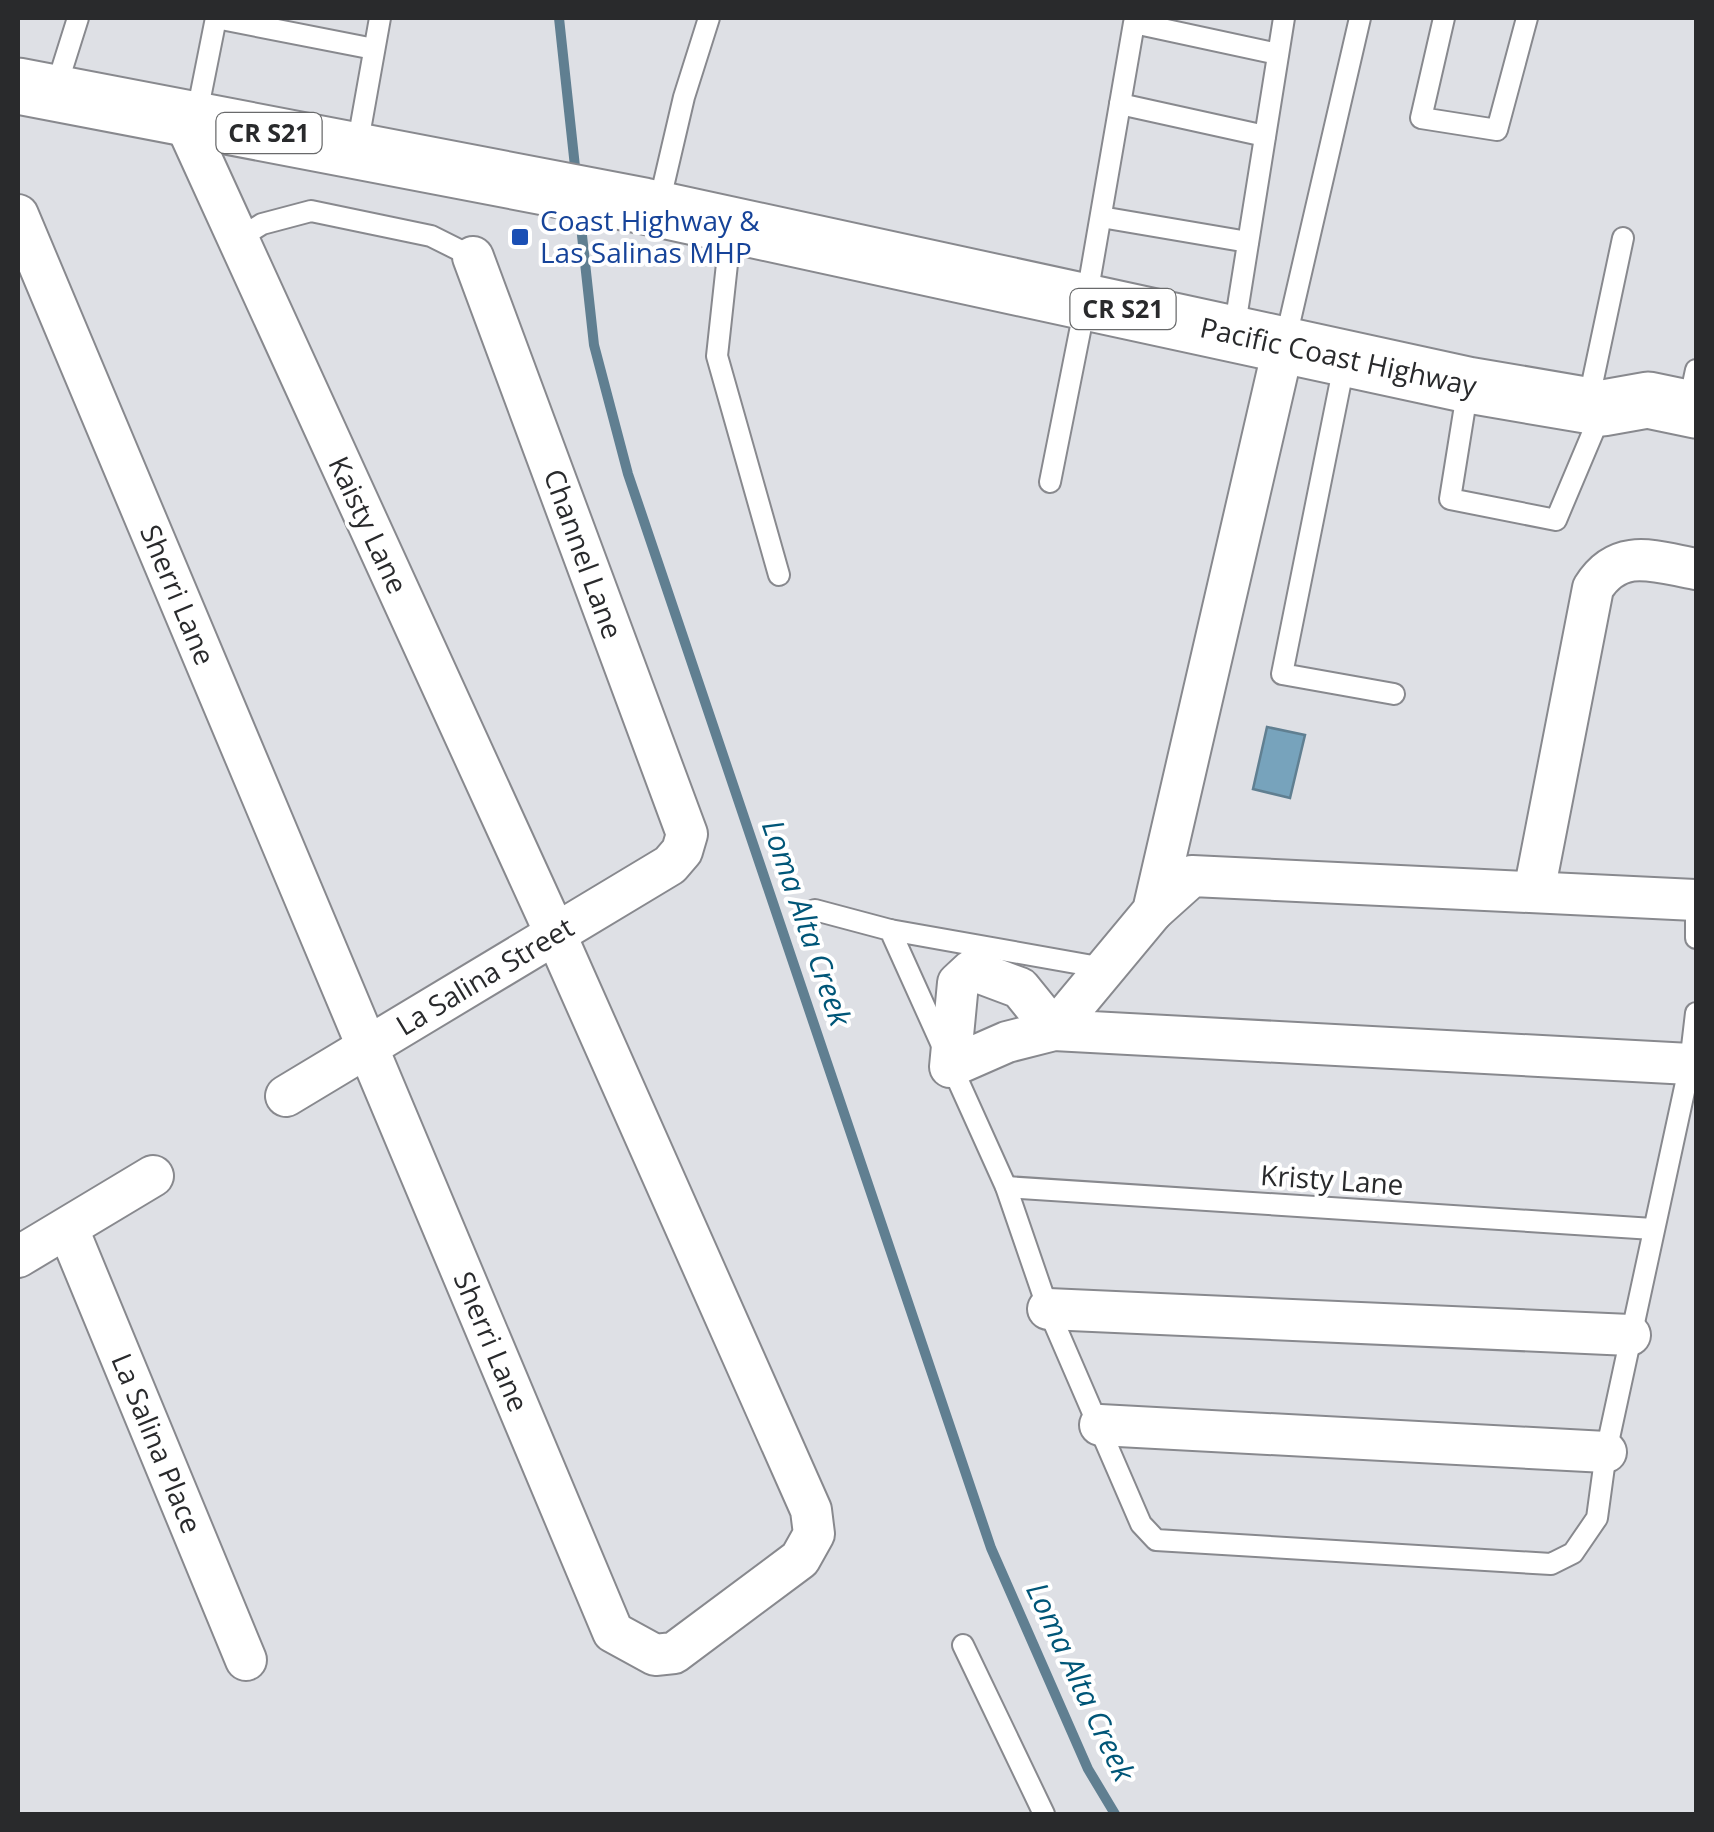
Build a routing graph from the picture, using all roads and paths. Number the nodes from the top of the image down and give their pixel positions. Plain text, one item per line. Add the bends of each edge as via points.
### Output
1 (78, 18) edge
2 (216, 18) edge
3 (380, 18) edge
4 (709, 18) edge
5 (1284, 18) edge
6 (1360, 18) edge
7 (1444, 18) edge
8 (1527, 18) edge
9 (374, 49) junction
10 (1278, 54) junction
11 (36, 90) edge
12 (1120, 104) junction
13 (189, 118) junction
14 (1265, 136) junction
15 (356, 149) junction
16 (651, 208) junction
17 (18, 216) edge
18 (1100, 217) junction
19 (731, 226) junction
20 (1623, 238) dead end
21 (238, 239) junction
22 (1248, 242) junction
23 (473, 257) joint
24 (1086, 302) junction
25 (1259, 339) junction
26 (1345, 358) junction
27 (1468, 385) junction
28 (1595, 407) junction
29 (1694, 408) edge
30 (1050, 482) dead end
31 (1696, 569) edge
32 (779, 575) dead end
33 (1394, 694) dead end
34 (682, 851) joint
35 (1534, 892) junction
36 (1696, 898) edge
37 (814, 910) dead end
38 (1153, 911) junction
39 (890, 930) junction
40 (555, 933) junction
41 (1696, 938) edge
42 (1104, 968) junction
43 (1696, 1013) edge
44 (1054, 1030) junction
45 (366, 1048) junction
46 (1690, 1064) junction
47 (950, 1066) junction
48 (286, 1096) dead end
49 (153, 1176) dead end
50 (1006, 1187) junction
51 (1654, 1228) junction
52 (68, 1229) junction
53 (18, 1257) edge
54 (1048, 1309) junction
55 (1630, 1336) junction
56 (1100, 1425) junction
57 (1606, 1452) junction
58 (963, 1644) dead end
59 (246, 1660) dead end
60 (1044, 1814) edge

1 - 11 lane
2 - 9 lane
2 - 13 lane
3 - 9 lane
4 - 16 lane
5 - 10 lane
6 - 25 lane
7 - 8 lane via 1421,118 1497,130
9 - 15 lane
10 - 12 lane via 1134,23
10 - 14 lane
11 - 13 main road, Pacific Coast Highway / CR S21
12 - 14 lane
12 - 18 lane
13 - 15 main road, Pacific Coast Highway / CR S21
13 - 21 street, Kaisty Lane
14 - 22 lane
15 - 16 main road, Pacific Coast Highway / CR S21
16 - 19 main road, Pacific Coast Highway / CR S21
17 - 45 street, Sherri Lane
18 - 22 lane
18 - 24 lane
19 - 24 main road, Pacific Coast Highway / CR S21
19 - 32 lane via 717,356
20 - 28 lane
21 - 23 lane via 262,224 311,210 431,236
21 - 40 street, Kaisty Lane
22 - 25 lane
23 - 34 street, Channel Lane via 688,834
24 - 25 main road, Pacific Coast Highway / CR S21
24 - 30 lane
25 - 26 main road, Pacific Coast Highway / CR S21
25 - 38 street
26 - 27 main road, Pacific Coast Highway / CR S21
26 - 33 lane via 1282,674
27 - 28 main road, Pacific Coast Highway / CR S21
27 - 28 lane via 1450,499 1556,520
28 - 29 main road, Pacific Coast Highway / CR S21 via 1641,435
31 - 35 street via 1632,558 1593,588
34 - 40 street, La Salina Street via 670,865
35 - 36 street
35 - 38 street via 1192,876
36 - 41 lane
37 - 39 lane
38 - 42 street
39 - 42 lane
39 - 47 lane
40 - 45 street, La Salina Street
40 - 45 street, Sherri Lane via 811,1510 814,1534 800,1559 674,1653 655,1655 614,1632
42 - 44 street
43 - 46 lane
44 - 46 street
44 - 47 street
44 - 47 street via 1020,988 972,970 958,983
45 - 48 street, La Salina Street
46 - 51 lane
47 - 50 lane
49 - 52 street
50 - 51 lane, Kristy Lane
50 - 54 lane
51 - 55 lane
52 - 53 street
52 - 59 street, La Salina Place
54 - 55 street
54 - 56 lane
55 - 57 lane
56 - 57 street
56 - 57 lane via 1141,1524 1156,1540 1552,1564 1573,1553 1596,1518
58 - 60 lane

